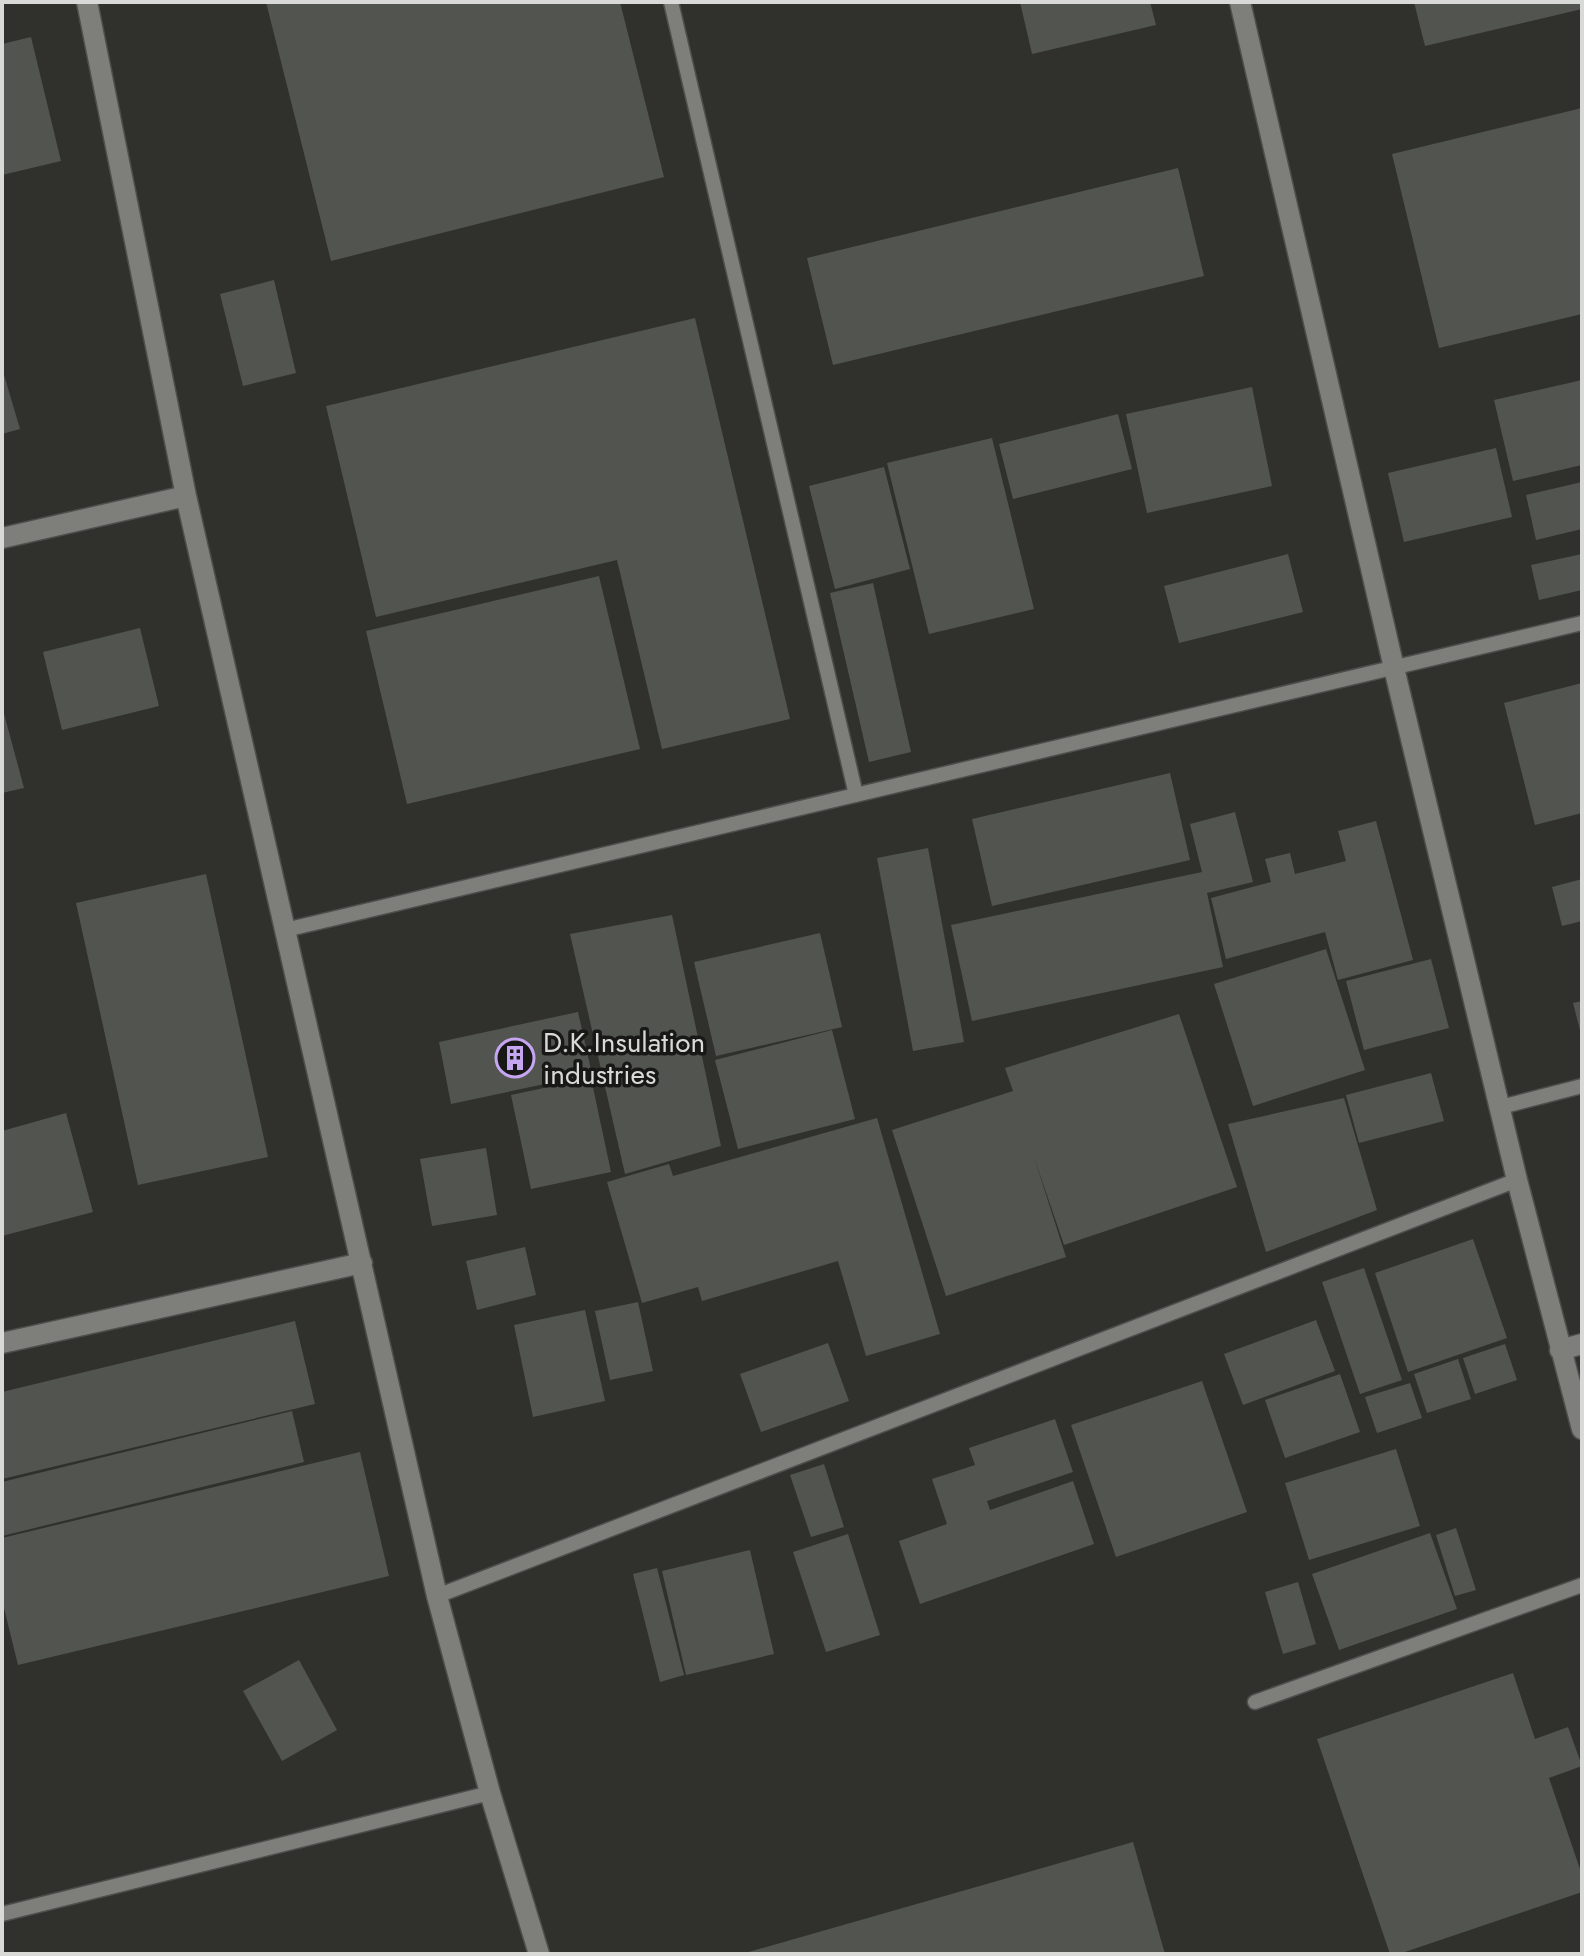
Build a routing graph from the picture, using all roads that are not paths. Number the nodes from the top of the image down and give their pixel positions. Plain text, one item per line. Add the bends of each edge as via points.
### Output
1 (87, 2) edge
2 (671, 2) edge
3 (1240, 2) edge
4 (186, 496) junction
5 (2, 538) edge
6 (1582, 623) edge
7 (1394, 668) junction
8 (856, 795) junction
9 (285, 930) junction
10 (1582, 1086) edge
11 (1501, 1107) junction
12 (1517, 1180) junction
13 (362, 1263) junction
14 (2, 1343) edge
15 (1582, 1344) edge
16 (1560, 1350) junction
17 (1582, 1429) edge
18 (1582, 1585) edge
19 (437, 1596) junction
20 (1255, 1702) dead end
21 (490, 1793) junction
22 (2, 1914) edge
23 (539, 1954) edge

1 - 4 street
2 - 8 lane
3 - 7 street
4 - 5 street
4 - 9 street
6 - 7 lane
7 - 8 lane
7 - 11 street
8 - 9 lane
9 - 13 street
10 - 11 lane
11 - 12 street
12 - 16 street
12 - 19 lane
13 - 14 street
13 - 19 street
15 - 16 street
16 - 17 street
18 - 20 lane
19 - 21 street
21 - 22 lane
21 - 23 street

